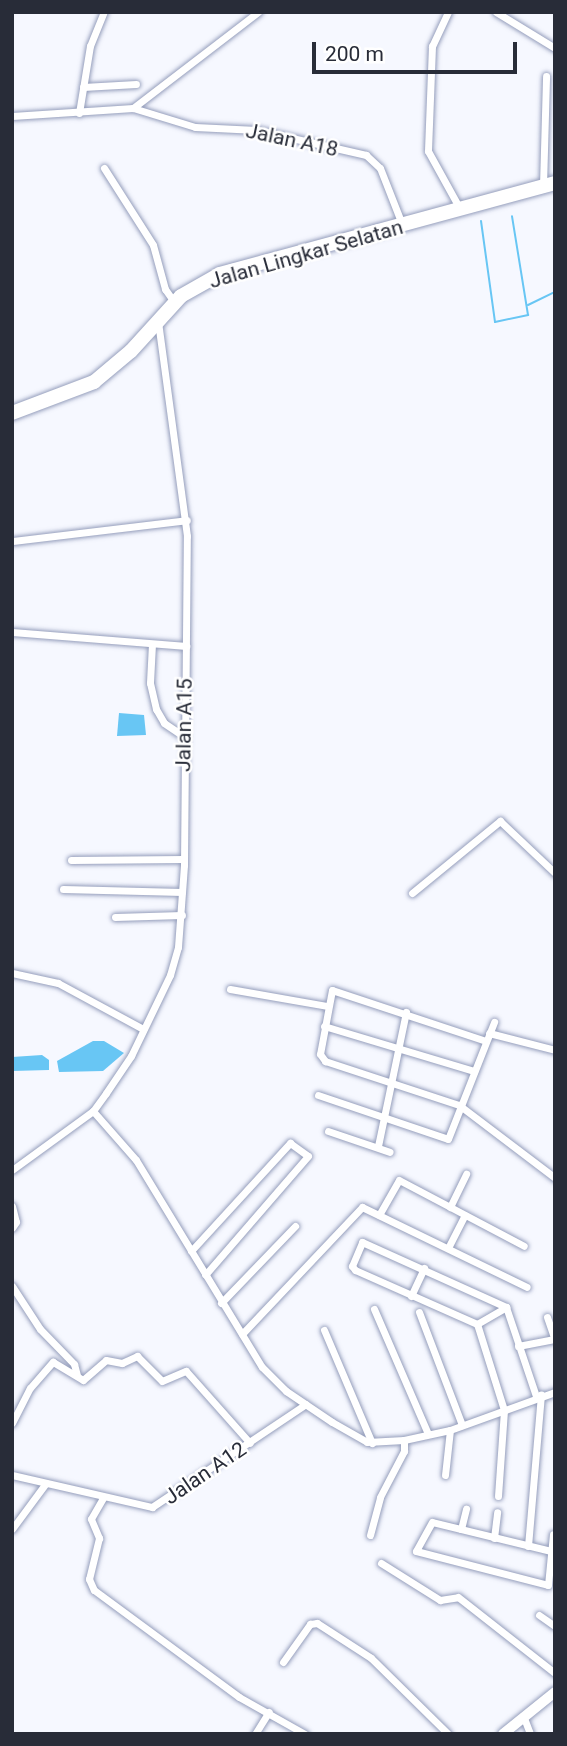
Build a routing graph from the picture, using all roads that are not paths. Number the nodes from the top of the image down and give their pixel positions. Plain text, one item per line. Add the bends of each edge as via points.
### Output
1 (104, 12) edge
2 (258, 12) edge
3 (448, 12) edge
4 (496, 12) edge
5 (555, 48) edge
6 (546, 76) dead end
7 (136, 84) dead end
8 (83, 87) junction
9 (133, 108) junction
10 (79, 113) junction
11 (12, 116) edge
12 (104, 167) dead end
13 (549, 185) edge
14 (460, 209) junction
15 (403, 228) junction
16 (174, 302) junction
17 (158, 319) junction
18 (12, 413) edge
19 (187, 520) junction
20 (12, 541) edge
21 (12, 632) edge
22 (152, 644) junction
23 (186, 646) junction
24 (185, 737) junction
25 (184, 859) junction
26 (71, 860) dead end
27 (555, 873) edge
28 (63, 889) dead end
29 (182, 892) junction
30 (412, 893) dead end
31 (182, 915) junction
32 (115, 917) dead end
33 (12, 973) edge
34 (230, 989) dead end
35 (327, 1006) junction
36 (406, 1012) junction
37 (494, 1022) dead end
38 (324, 1026) junction
39 (143, 1029) junction
40 (488, 1037) junction
41 (398, 1048) junction
42 (555, 1050) edge
43 (474, 1071) junction
44 (392, 1081) junction
45 (318, 1096) dead end
46 (459, 1104) junction
47 (93, 1111) junction
48 (384, 1116) junction
49 (328, 1131) dead end
50 (378, 1146) junction
51 (390, 1152) dead end
52 (12, 1170) edge
53 (466, 1174) dead end
54 (555, 1178) edge
55 (12, 1206) edge
56 (450, 1207) junction
57 (379, 1215) junction
58 (465, 1215) junction
59 (295, 1226) dead end
60 (12, 1228) edge
61 (524, 1246) dead end
62 (448, 1248) junction
63 (191, 1251) junction
64 (424, 1268) junction
65 (205, 1275) junction
66 (12, 1286) edge
67 (527, 1287) dead end
68 (411, 1296) junction
69 (221, 1303) junction
70 (506, 1307) junction
71 (374, 1309) dead end
72 (419, 1312) dead end
73 (547, 1317) dead end
74 (477, 1324) junction
75 (324, 1330) dead end
76 (242, 1334) junction
77 (554, 1339) edge
78 (518, 1346) junction
79 (76, 1375) junction
80 (555, 1392) edge
81 (539, 1395) junction
82 (306, 1404) junction
83 (505, 1409) junction
84 (12, 1423) edge
85 (463, 1425) junction
86 (450, 1430) junction
87 (428, 1434) junction
88 (404, 1440) junction
89 (250, 1443) junction
90 (372, 1443) junction
91 (12, 1475) edge
92 (445, 1475) dead end
93 (47, 1483) junction
94 (498, 1496) dead end
95 (103, 1497) junction
96 (466, 1509) dead end
97 (497, 1511) dead end
98 (555, 1523) edge
99 (12, 1529) edge
100 (461, 1529) junction
101 (554, 1534) edge
102 (370, 1535) dead end
103 (494, 1538) junction
104 (528, 1546) junction
105 (551, 1551) junction
106 (381, 1563) dead end
107 (539, 1615) dead end
108 (555, 1626) edge
109 (283, 1662) dead end
110 (555, 1673) edge
111 (555, 1692) edge
112 (269, 1712) junction
113 (524, 1718) junction
114 (255, 1734) edge
115 (306, 1734) edge
116 (448, 1734) edge
117 (503, 1734) edge
118 (530, 1734) edge

1 - 8 street via 91,43
2 - 9 street
3 - 14 street via 432,46 428,151
4 - 5 street
6 - 13 street
7 - 8 street
8 - 10 street
9 - 10 street, Jalan A18
9 - 15 street, Jalan A18 via 195,127 257,130 366,155 380,168
10 - 11 street, Jalan A18
12 - 16 street via 153,245 164,289
13 - 14 highway, Jalan Lingkar Selatan
14 - 15 highway, Jalan Lingkar Selatan
15 - 16 highway, Jalan Lingkar Selatan via 220,274
16 - 17 highway, Jalan Lingkar Selatan
17 - 18 highway, Jalan Lingkar Selatan via 131,351 94,382
17 - 19 street, Jalan A15
19 - 20 street
19 - 23 street, Jalan A15
21 - 22 street
22 - 23 street
22 - 24 street via 150,683 156,709 164,723
23 - 24 street, Jalan A15
24 - 25 street, Jalan A15
25 - 26 street
25 - 29 street, Jalan A15
27 - 30 street via 500,821
28 - 29 street
29 - 31 street, Jalan A15
31 - 32 street
31 - 39 street, Jalan A15 via 170,975
33 - 39 street via 58,983
34 - 35 street
35 - 36 street via 332,990
35 - 38 street
36 - 40 street
36 - 41 street
37 - 40 street
38 - 41 street
38 - 44 street via 322,1059
39 - 47 street, Jalan A15 via 131,1056
40 - 42 street
40 - 43 street
41 - 43 street
41 - 44 street
43 - 46 street
44 - 46 street
44 - 48 street
45 - 48 street
46 - 48 street via 447,1139
46 - 54 street
47 - 52 street, Jalan A15
47 - 63 street via 136,1160
48 - 50 street
49 - 50 street
50 - 51 street
53 - 56 street
55 - 60 street via 16,1222
56 - 57 street via 399,1180
56 - 58 street
57 - 62 street
57 - 76 street via 362,1207
58 - 61 street
58 - 62 street
59 - 69 street
62 - 67 street
63 - 65 street
63 - 65 street via 289,1143 308,1156
64 - 68 street
64 - 68 street via 362,1242 353,1268
64 - 70 street
65 - 69 street
66 - 79 street via 40,1329 74,1364
68 - 74 street
69 - 76 street
70 - 74 street
70 - 78 street
71 - 87 street
72 - 85 street
73 - 77 street
74 - 83 street
75 - 90 street
76 - 82 street via 271,1379
77 - 78 street
78 - 81 street
79 - 84 street via 54,1362 48,1366
79 - 89 street via 84,1380 106,1360 122,1363 136,1356 162,1381 186,1371
80 - 81 street
81 - 83 street
81 - 104 street
82 - 89 street, Jalan A12
82 - 90 street
83 - 85 street
83 - 94 street
85 - 86 street
86 - 87 street
86 - 92 street
87 - 88 street
88 - 90 street
88 - 102 street via 404,1451 380,1497
89 - 95 street, Jalan A12 via 157,1506
91 - 93 street, Jalan A12
93 - 95 street, Jalan A12
93 - 99 street
95 - 112 street via 91,1519 99,1538 89,1579 94,1590 239,1697
96 - 100 street
97 - 103 street
98 - 101 street
100 - 103 street
100 - 105 street via 432,1522 416,1551 548,1585
101 - 105 street
103 - 104 street
104 - 105 street
106 - 110 street via 440,1600 458,1597
107 - 108 street
109 - 116 street via 310,1624 317,1623 371,1658
111 - 113 street
112 - 114 street
112 - 115 street
113 - 117 street
113 - 118 street

